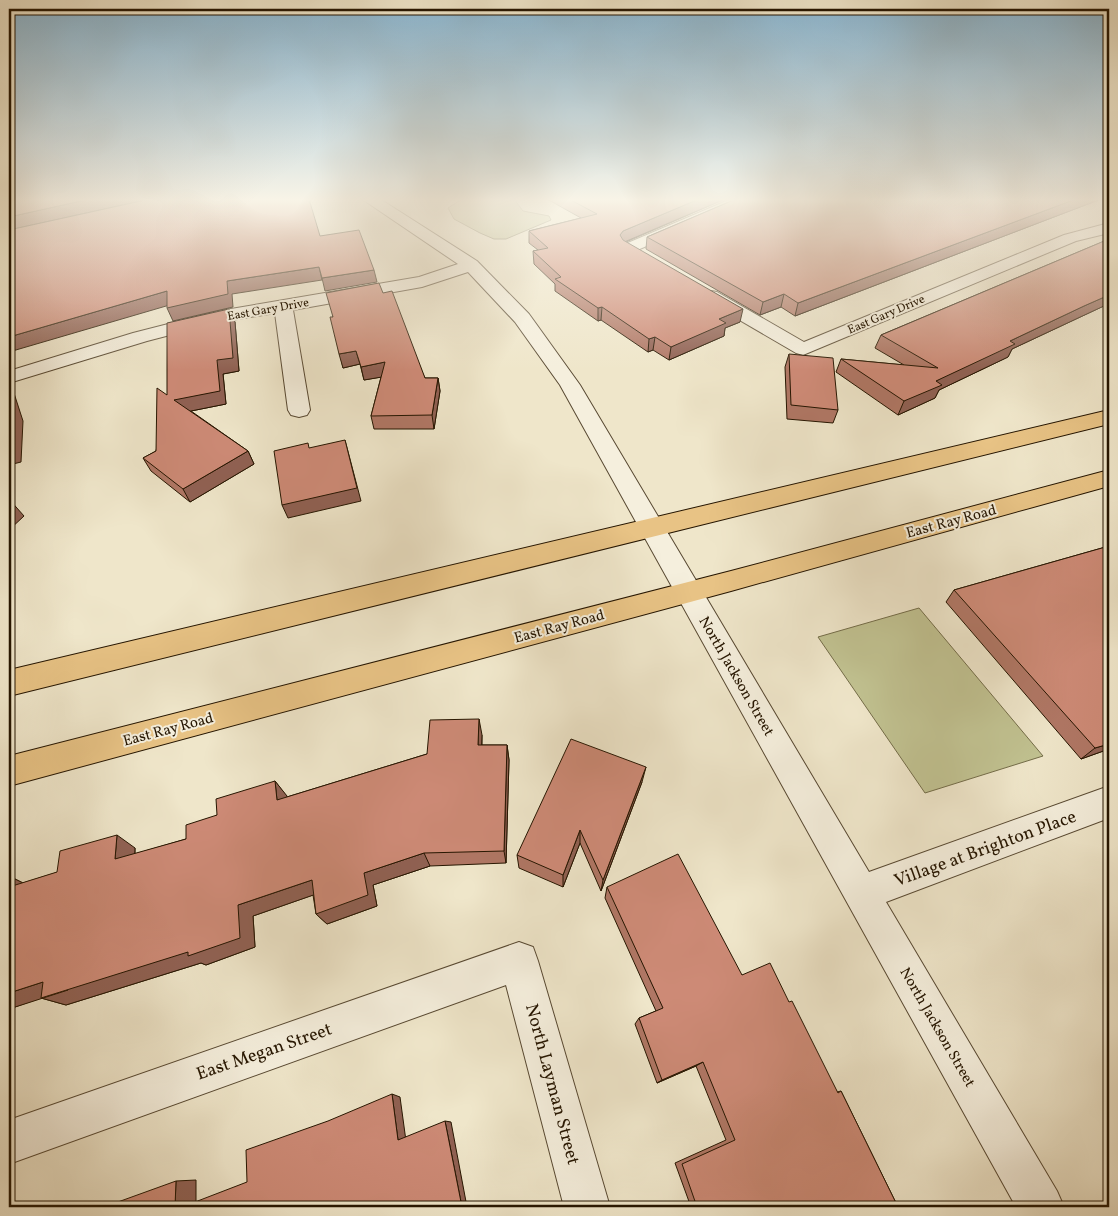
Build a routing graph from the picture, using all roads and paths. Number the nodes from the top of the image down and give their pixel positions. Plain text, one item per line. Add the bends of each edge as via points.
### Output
1 (457, 256) edge
2 (642, 256) edge
3 (1027, 256) edge
4 (646, 258) edge
5 (471, 265) junction
6 (696, 286) edge
7 (283, 306) junction
8 (9, 377) edge
9 (299, 410) dead end
10 (1109, 417) edge
11 (1109, 478) edge
12 (652, 528) junction
13 (688, 592) junction
14 (9, 683) edge
15 (9, 771) edge
16 (1109, 802) edge
17 (861, 893) junction
18 (519, 961) joint
19 (9, 1142) edge
20 (587, 1207) edge
21 (1041, 1207) edge

1 - 5 street, North Jackson Street
2 - 4 street
3 - 6 street, East Gary Drive via 803,349
5 - 7 street, East Gary Drive via 422,282
5 - 12 street, North Jackson Street via 522,318 570,385
7 - 8 street, East Gary Drive via 219,317 140,337
7 - 9 street
10 - 12 main road
11 - 13 main road, East Ray Road
12 - 13 street, North Jackson Street
12 - 14 main road
13 - 15 main road, East Ray Road
13 - 17 street, North Jackson Street
16 - 17 street, Village at Brighton Place
17 - 21 street, North Jackson Street
18 - 19 street, East Megan Street
18 - 20 street, North Layman Street

